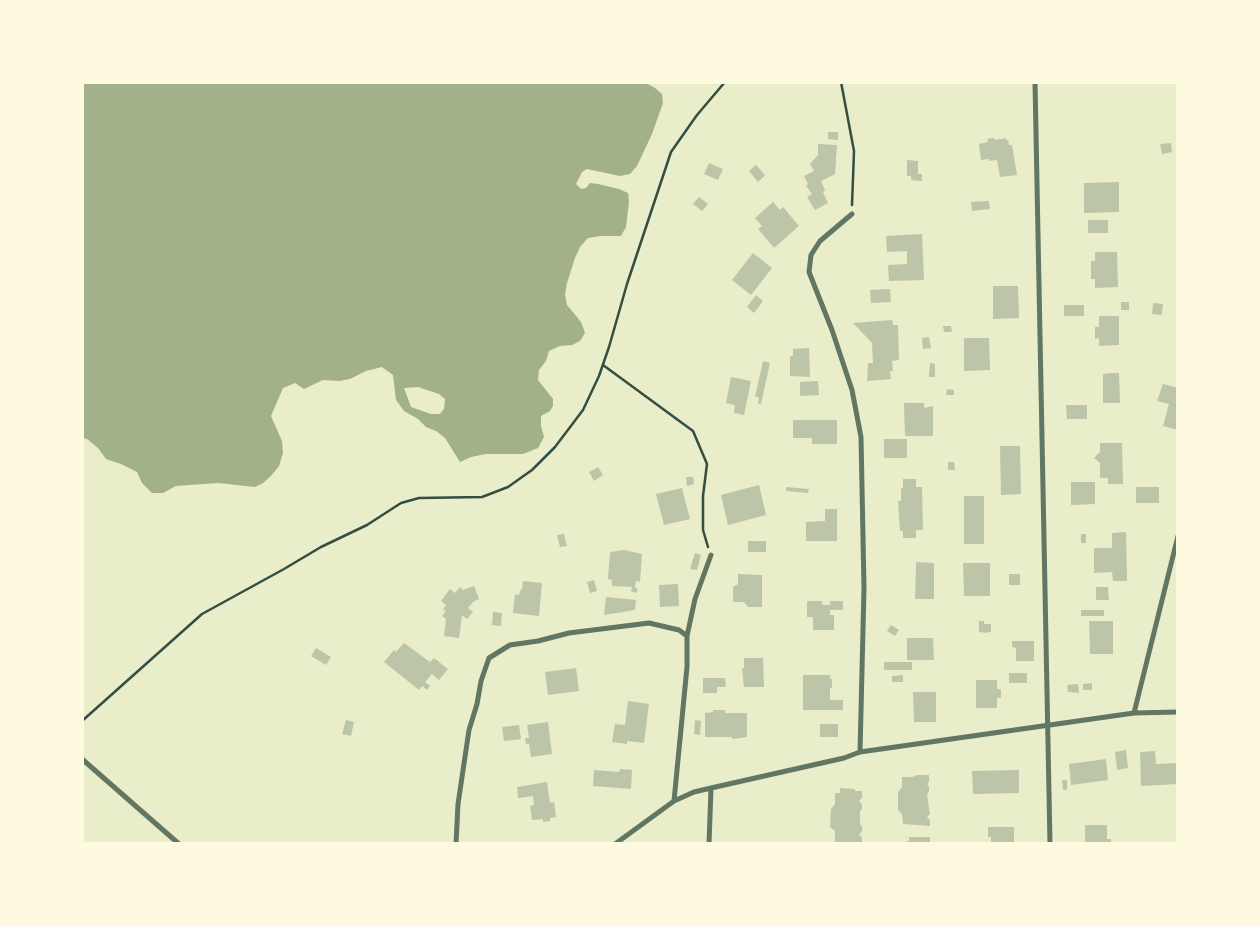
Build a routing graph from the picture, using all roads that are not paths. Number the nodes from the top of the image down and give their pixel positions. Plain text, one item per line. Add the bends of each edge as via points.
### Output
1 (1034, 82) edge
2 (852, 214) road end
3 (1178, 536) edge
4 (711, 555) road end
5 (687, 636) junction
6 (1178, 712) edge
7 (1134, 713) junction
8 (1047, 725) junction
9 (860, 752) junction
10 (82, 759) edge
11 (711, 788) junction
12 (674, 801) junction
13 (179, 844) edge
14 (456, 844) edge
15 (615, 844) edge
16 (709, 844) edge
17 (1050, 844) edge

1 - 8 street
2 - 9 street via 820,241 811,255 809,272 852,390 861,437 864,588
3 - 7 street
4 - 5 street via 695,599
5 - 12 street
5 - 14 street via 679,630 649,623 510,645 489,658 469,730 458,804
6 - 7 street
7 - 8 street
8 - 9 street
8 - 17 street
9 - 11 street
10 - 13 street
11 - 12 street
11 - 16 street
12 - 15 street

